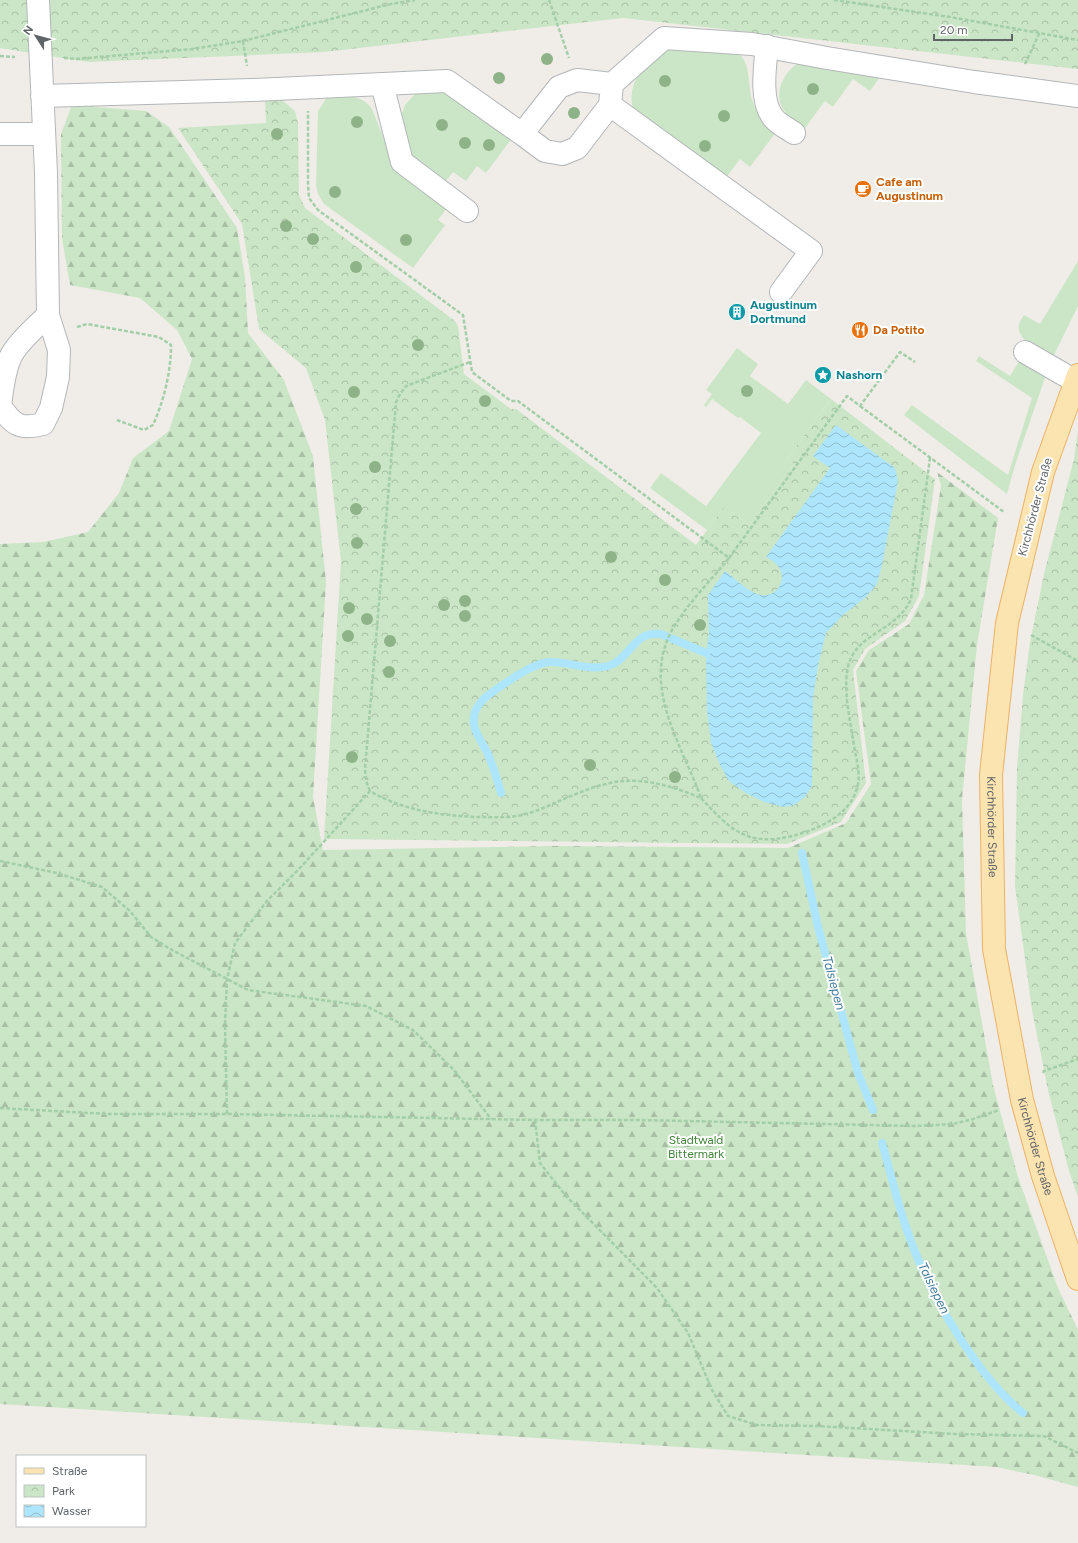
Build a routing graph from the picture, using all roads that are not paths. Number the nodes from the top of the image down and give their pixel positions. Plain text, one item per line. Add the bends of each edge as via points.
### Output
1 (38, 0) edge
2 (767, 46) junction
3 (382, 84) junction
4 (611, 95) junction
5 (42, 96) junction
6 (1078, 96) edge
7 (794, 133) dead end
8 (0, 134) edge
9 (44, 134) junction
10 (522, 134) junction
11 (467, 212) dead end
12 (781, 292) dead end
13 (51, 325) road end
14 (1025, 352) dead end
15 (1076, 378) edge
16 (1078, 1279) edge

1 - 5 lane
2 - 4 lane via 664,38
2 - 6 lane via 852,62
2 - 7 lane via 764,79 766,105 772,117
3 - 5 lane
3 - 10 lane via 447,81
3 - 11 lane via 402,162
4 - 10 lane via 577,80 559,87
4 - 10 lane via 576,148 562,154 546,150
4 - 12 lane via 811,251
5 - 9 lane
8 - 9 lane
9 - 13 lane
14 - 15 lane
15 - 16 main road, Kirchhörder Straße via 1043,472 1007,623 991,775 994,949 1022,1100 1043,1176

